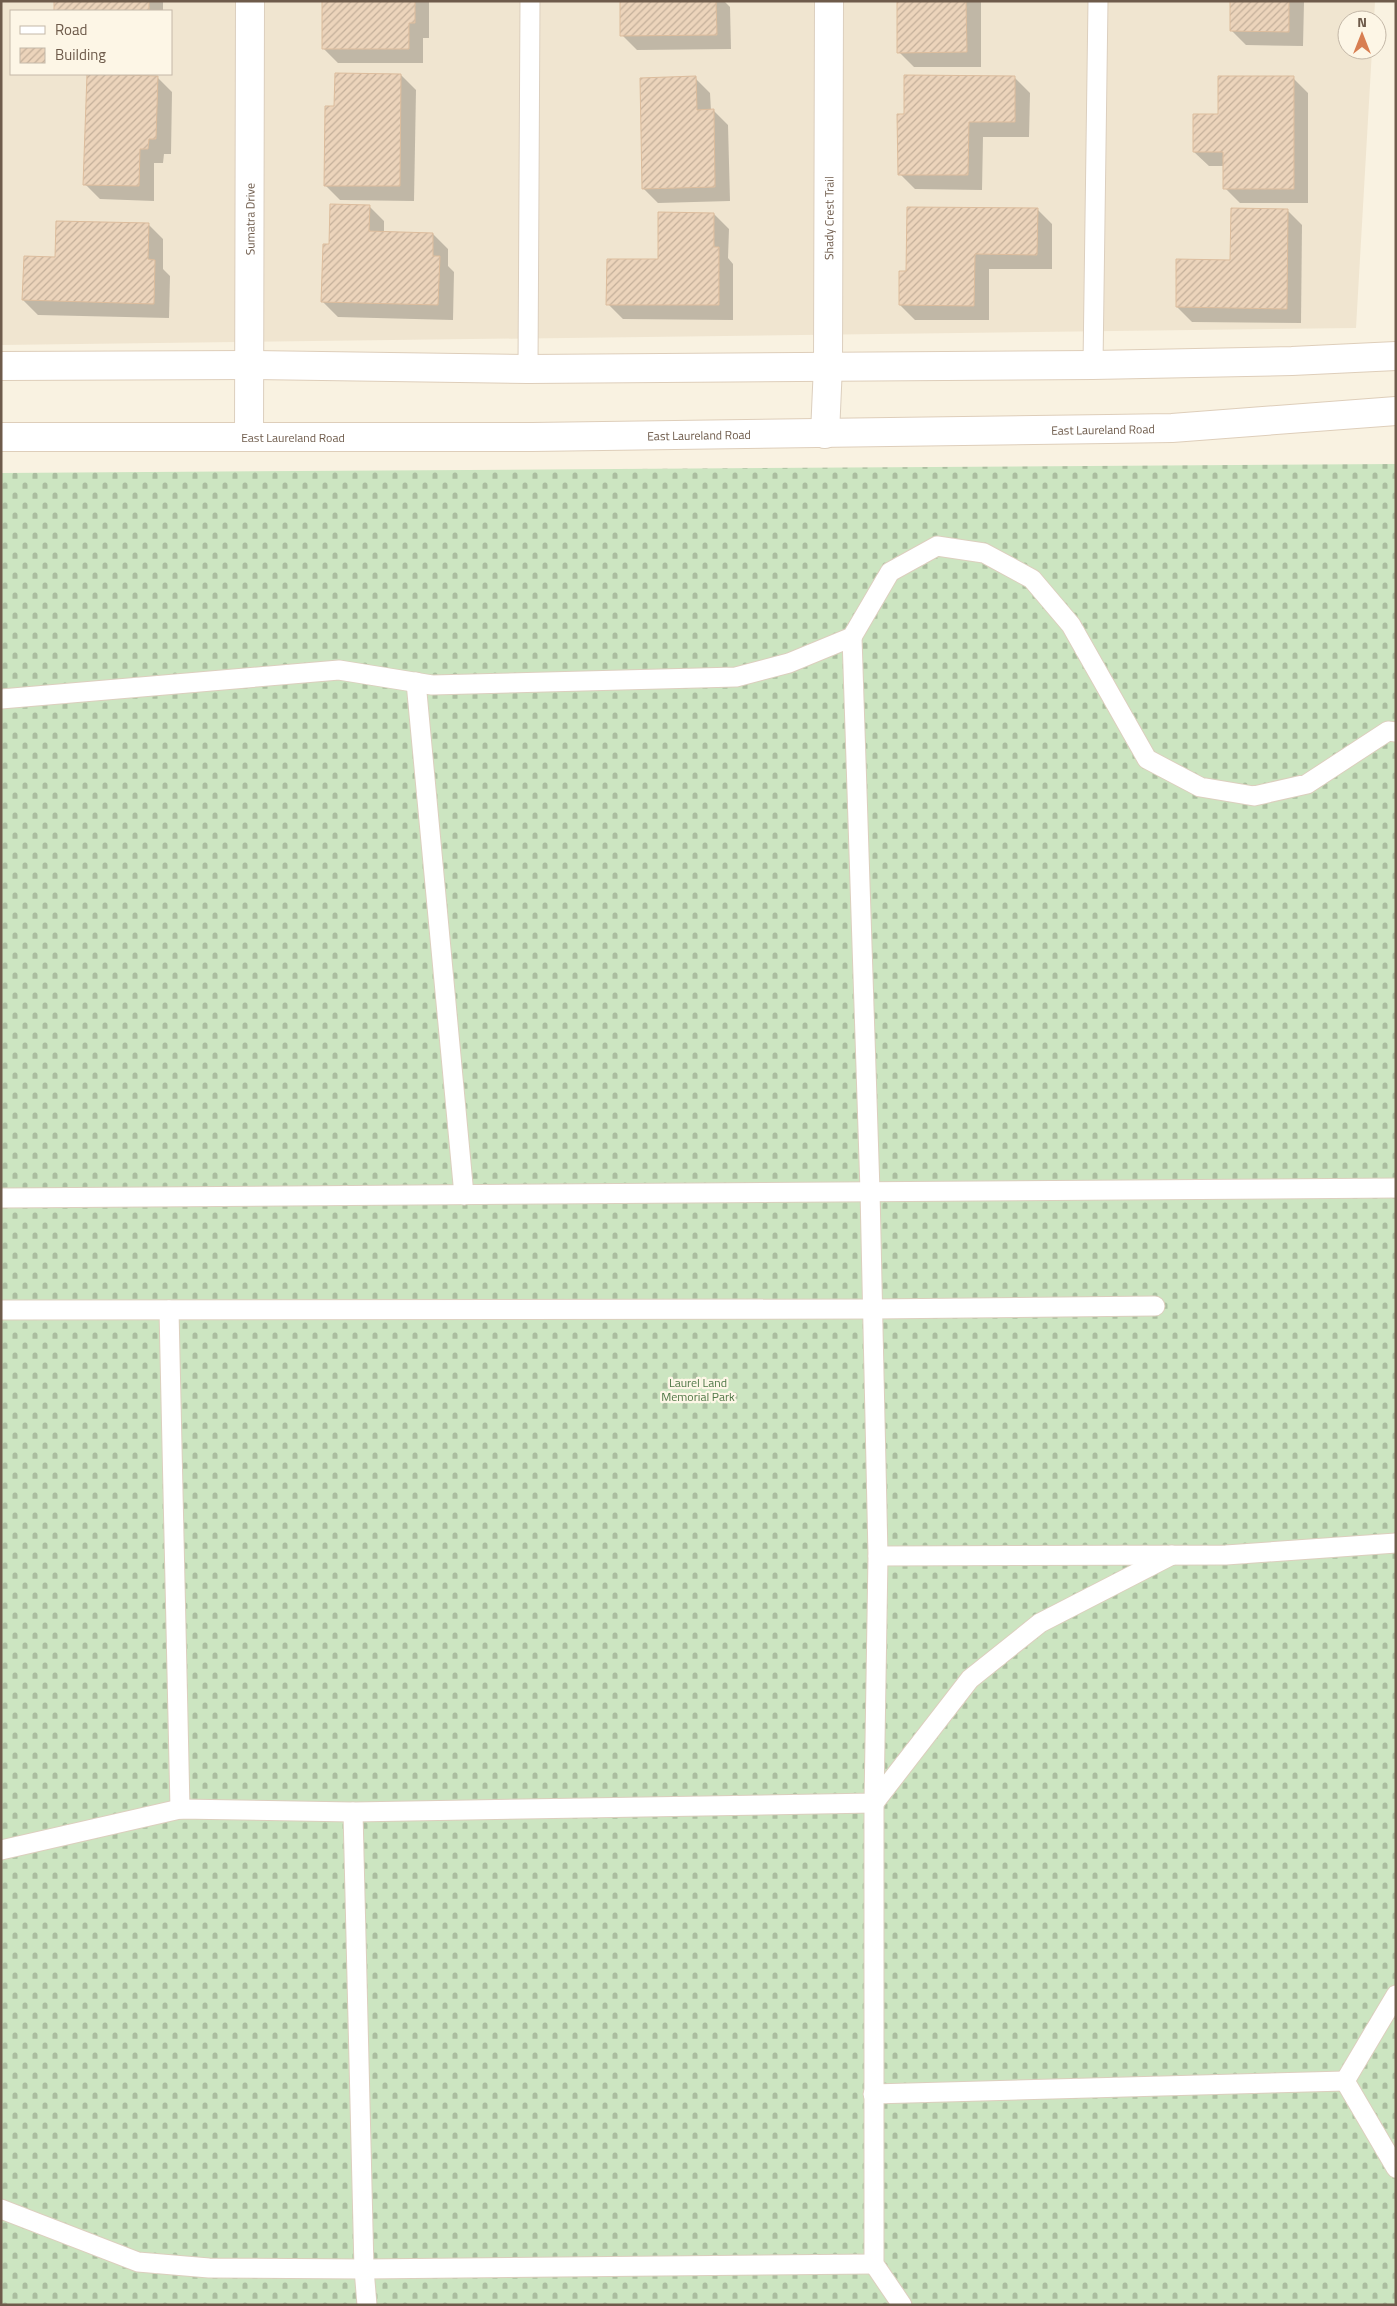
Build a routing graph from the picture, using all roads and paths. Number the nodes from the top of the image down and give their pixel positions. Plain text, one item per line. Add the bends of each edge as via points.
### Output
1 (250, 1) edge
2 (530, 1) edge
3 (829, 1) edge
4 (1098, 1) edge
5 (1396, 356) edge
6 (249, 365) junction
7 (828, 365) junction
8 (1093, 365) junction
9 (1, 366) edge
10 (528, 368) junction
11 (1396, 411) edge
12 (825, 434) junction
13 (1, 437) edge
14 (249, 437) junction
15 (852, 637) junction
16 (416, 682) junction
17 (1, 699) edge
18 (1396, 732) edge
19 (1396, 1188) edge
20 (870, 1191) junction
21 (464, 1195) junction
22 (1, 1198) edge
23 (1155, 1306) dead end
24 (873, 1309) junction
25 (1, 1310) edge
26 (169, 1310) junction
27 (1396, 1543) edge
28 (1172, 1555) junction
29 (878, 1556) junction
30 (874, 1803) junction
31 (180, 1809) junction
32 (353, 1812) junction
33 (1, 1850) edge
34 (1396, 1995) edge
35 (1345, 2081) junction
36 (873, 2094) junction
37 (1396, 2168) edge
38 (1, 2209) edge
39 (874, 2264) junction
40 (364, 2269) junction
41 (367, 2305) edge
42 (902, 2305) edge

1 - 6 main road, Sumatra Drive
2 - 10 lane
3 - 7 main road, Shady Crest Trail
4 - 8 lane
5 - 8 main road
6 - 9 main road
6 - 10 main road
6 - 14 main road, Sumatra Drive
7 - 8 main road
7 - 10 main road
7 - 12 main road, Shady Crest Trail
11 - 12 main road, East Laureland Road via 1172,428
12 - 14 main road, East Laureland Road
13 - 14 main road, East Laureland Road
15 - 16 lane via 789,663 736,677 432,685
15 - 18 lane via 890,572 937,546 984,553 1032,579 1071,625 1147,758 1200,787 1254,796 1307,784 1388,731
15 - 20 lane
16 - 17 lane via 339,670
16 - 21 lane
19 - 20 lane
20 - 21 lane
20 - 24 lane
21 - 22 lane
23 - 24 lane
24 - 26 lane
24 - 29 lane
25 - 26 lane
26 - 31 lane
27 - 28 lane via 1226,1555
28 - 29 lane
28 - 30 lane via 1040,1623 970,1679
29 - 30 lane
30 - 32 lane
30 - 36 lane
31 - 32 lane
31 - 33 lane
32 - 40 lane
34 - 35 lane
35 - 36 lane
35 - 37 lane
36 - 39 lane
38 - 40 lane via 138,2262 209,2268
39 - 40 lane
39 - 42 lane
40 - 41 lane

